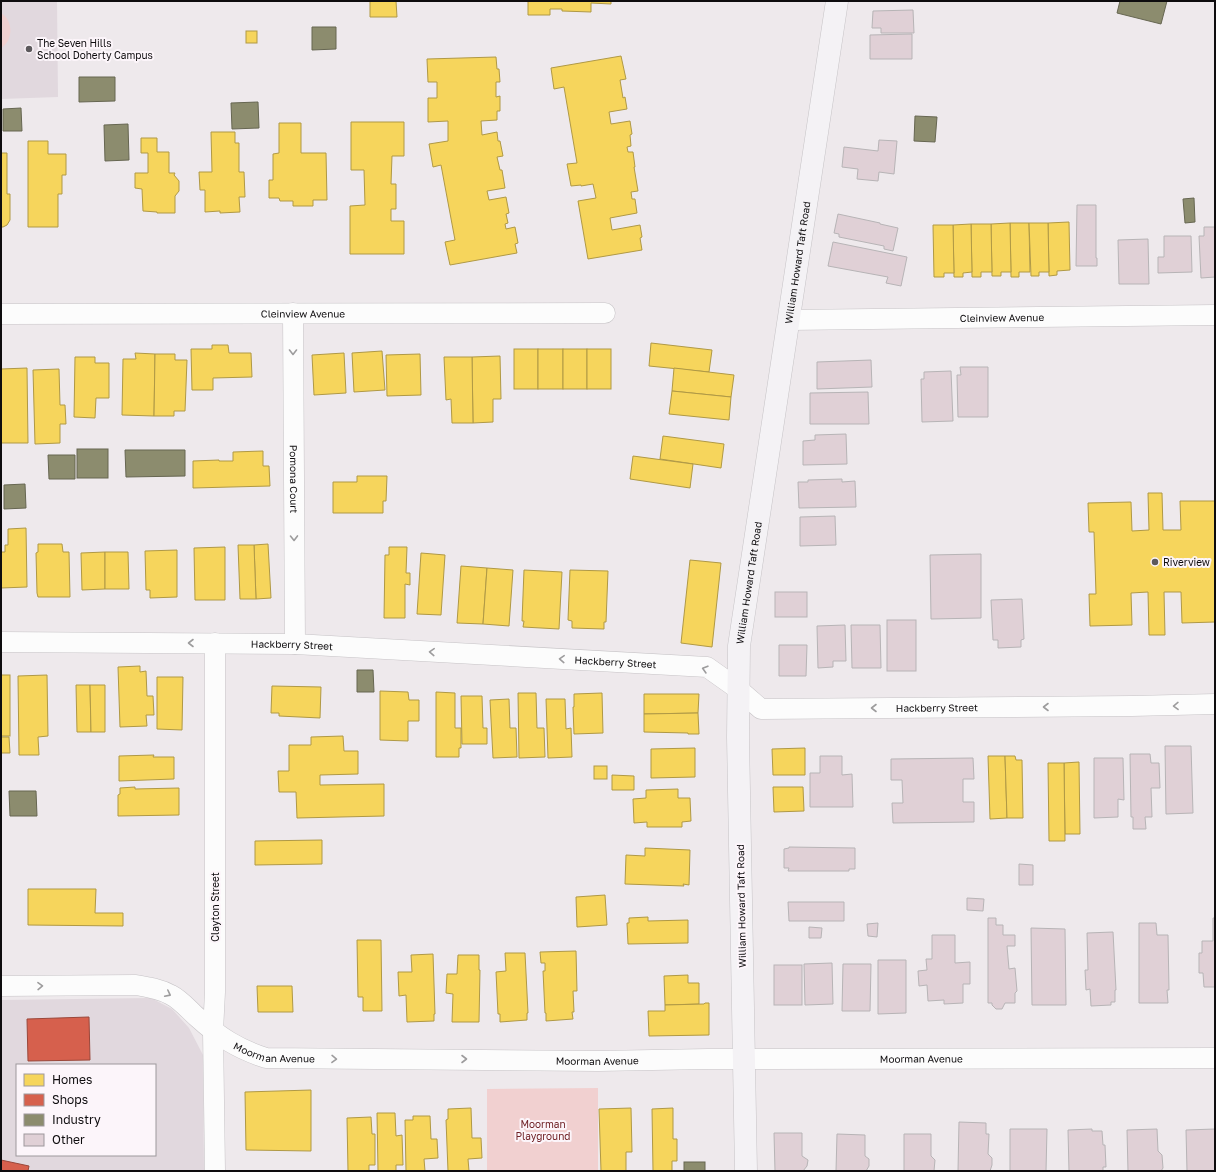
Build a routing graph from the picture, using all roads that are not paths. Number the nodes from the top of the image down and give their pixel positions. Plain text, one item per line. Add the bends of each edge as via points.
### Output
1 (837, 1) edge
2 (293, 313) junction
3 (605, 313) dead end
4 (1, 314) edge
5 (1215, 315) edge
6 (789, 320) junction
7 (1, 642) edge
8 (215, 643) junction
9 (295, 644) junction
10 (738, 689) junction
11 (1215, 704) edge
12 (1, 986) edge
13 (213, 1031) junction
14 (1215, 1058) edge
15 (744, 1059) junction
16 (215, 1171) edge
17 (746, 1171) edge

1 - 6 street, William Howard Taft Road
2 - 3 street, Cleinview Avenue
2 - 4 street, Cleinview Avenue
2 -> 9 street, Pomona Court
5 - 6 street, Cleinview Avenue
6 - 10 street, William Howard Taft Road via 739,646
8 -> 7 street, Hackberry Street
8 - 9 street, Hackberry Street
8 - 13 street, Clayton Street
10 -> 9 street, Hackberry Street via 707,667
11 -> 10 street, Hackberry Street via 761,709
10 - 15 street, William Howard Taft Road
12 -> 13 street, Moorman Avenue via 136,985 157,988 173,996
13 -> 15 street, Moorman Avenue via 236,1046 266,1058 598,1061
13 - 16 street, Clayton Street
14 - 15 street, Moorman Avenue
15 - 17 street, William Howard Taft Road

